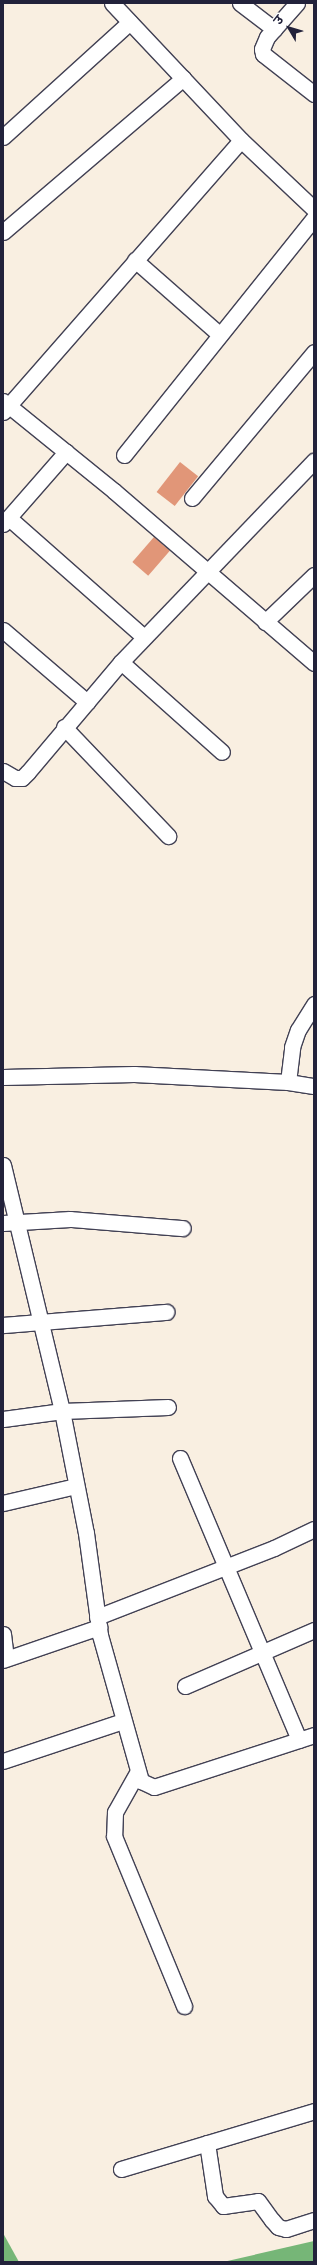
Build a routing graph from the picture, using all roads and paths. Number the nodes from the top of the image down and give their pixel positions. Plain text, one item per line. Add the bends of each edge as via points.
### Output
1 (112, 3) edge
2 (240, 3) edge
3 (297, 3) edge
4 (130, 22) junction
5 (274, 29) junction
6 (183, 78) junction
7 (314, 94) edge
8 (3, 137) edge
9 (241, 140) junction
10 (314, 209) edge
11 (314, 218) edge
12 (3, 232) edge
13 (135, 260) junction
14 (220, 336) junction
15 (314, 352) edge
16 (5, 406) edge
17 (66, 452) junction
18 (124, 455) dead end
19 (314, 461) edge
20 (192, 498) dead end
21 (6, 521) edge
22 (207, 571) junction
23 (314, 575) edge
24 (265, 622) junction
25 (3, 630) edge
26 (144, 637) junction
27 (121, 662) junction
28 (314, 663) edge
29 (87, 702) junction
30 (64, 727) junction
31 (222, 752) dead end
32 (3, 771) edge
33 (168, 836) dead end
34 (314, 1004) edge
35 (3, 1077) edge
36 (288, 1082) junction
37 (314, 1086) edge
38 (3, 1165) edge
39 (10, 1222) edge
40 (183, 1228) dead end
41 (166, 1312) dead end
42 (41, 1321) junction
43 (3, 1325) edge
44 (168, 1407) dead end
45 (62, 1411) junction
46 (3, 1419) edge
47 (180, 1458) dead end
48 (76, 1486) junction
49 (3, 1503) edge
50 (314, 1529) edge
51 (224, 1567) junction
52 (98, 1622) junction
53 (314, 1630) edge
54 (3, 1634) edge
55 (261, 1652) junction
56 (5, 1659) edge
57 (185, 1686) dead end
58 (123, 1721) junction
59 (314, 1735) edge
60 (299, 1740) junction
61 (3, 1761) edge
62 (137, 1773) junction
63 (184, 2006) dead end
64 (314, 2111) edge
65 (207, 2143) junction
66 (121, 2170) dead end
67 (314, 2220) edge

1 - 4 street
2 - 5 street
3 - 5 street
4 - 6 street
4 - 8 street
5 - 7 street via 263,43 263,54
6 - 9 street
6 - 12 street
9 - 10 street
9 - 13 street
11 - 14 street
13 - 14 street
13 - 16 street
14 - 18 street
15 - 20 street
16 - 17 street
17 - 21 street
17 - 22 street
19 - 22 street
21 - 26 street
22 - 24 street
22 - 26 street
23 - 24 street
24 - 28 street
25 - 29 street
26 - 27 street
27 - 29 street
27 - 31 street
29 - 30 street
30 - 32 street via 22,778 15,778
30 - 33 street
34 - 36 street via 298,1030 292,1047
35 - 36 street via 134,1074
36 - 37 street
38 - 39 street
39 - 40 street via 70,1219
39 - 42 street
41 - 42 street
42 - 43 street
42 - 45 street
44 - 45 street
45 - 46 street
45 - 48 street
47 - 51 street
48 - 49 street
48 - 52 street
50 - 51 street
51 - 52 street
51 - 55 street
52 - 56 street
52 - 58 street
53 - 55 street
54 - 56 street
55 - 57 street
55 - 60 street
58 - 61 street
58 - 62 street
59 - 60 street
60 - 62 street via 154,1787 141,1781
62 - 63 street via 115,1812 114,1836
64 - 65 street
65 - 66 street
65 - 67 street via 215,2196 223,2206 258,2201 278,2227 286,2229

